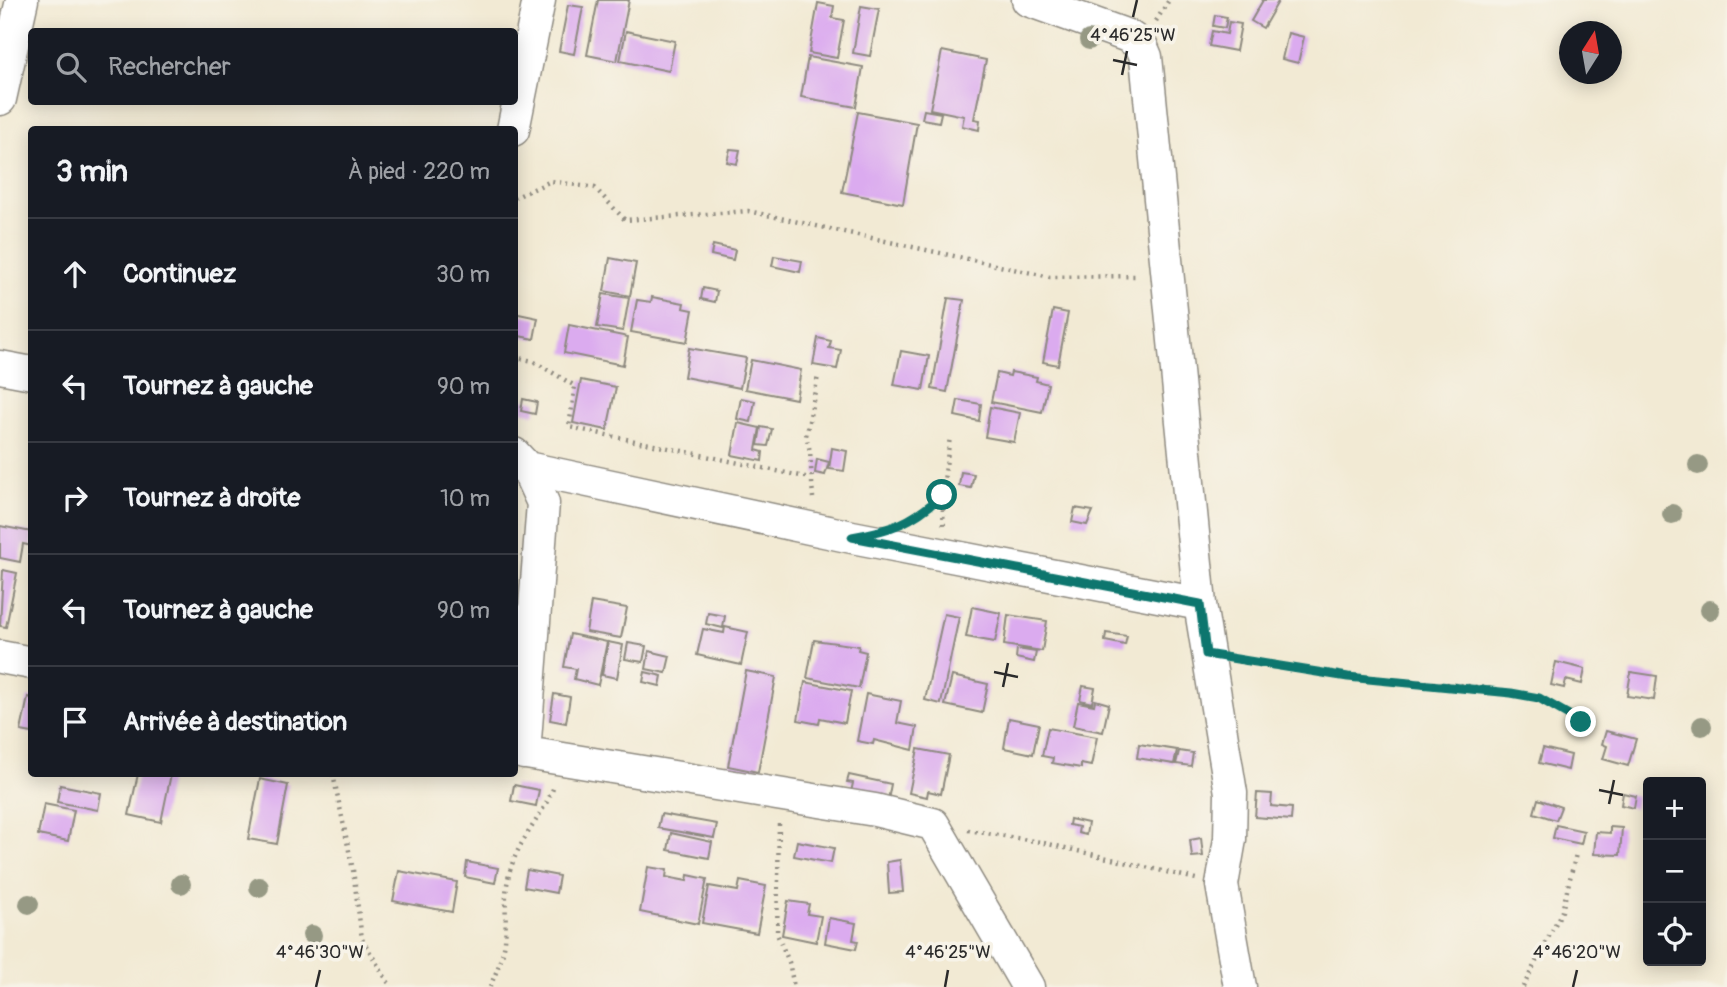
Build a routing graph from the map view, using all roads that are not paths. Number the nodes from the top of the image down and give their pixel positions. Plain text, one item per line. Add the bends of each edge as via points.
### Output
1 (22, 0) edge
2 (539, 0) edge
3 (1028, 0) edge
4 (0, 99) edge
5 (518, 105) edge
6 (518, 105) edge
7 (514, 126) edge
8 (0, 367) edge
9 (28, 372) edge
10 (519, 462) edge
11 (1200, 604) junction
12 (0, 657) edge
13 (28, 662) edge
14 (519, 752) edge
15 (1028, 987) edge
16 (1240, 987) edge

1 - 4 street
2 - 6 street
3 - 11 street via 1128,36 1141,45 1146,57
5 - 7 street
8 - 9 street
10 - 11 street via 852,537
10 - 14 street via 540,495 543,513
11 - 16 street via 1227,753 1230,839 1222,885
12 - 13 street
14 - 15 street via 875,810 933,824

